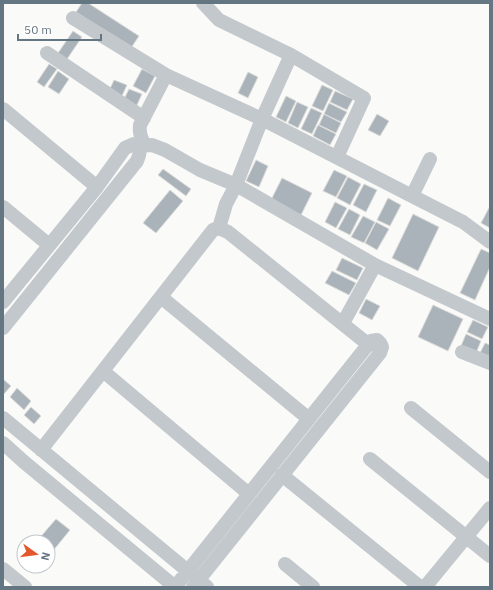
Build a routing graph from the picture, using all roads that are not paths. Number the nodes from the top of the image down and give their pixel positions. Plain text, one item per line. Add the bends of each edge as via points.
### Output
1 (203, 3) edge
2 (73, 18) dead end
3 (47, 53) dead end
4 (291, 55) junction
5 (166, 75) junction
6 (3, 109) edge
7 (144, 118) junction
8 (262, 119) junction
9 (141, 145) junction
10 (336, 157) junction
11 (430, 159) dead end
12 (236, 185) junction
13 (97, 187) junction
14 (412, 196) junction
15 (3, 207) edge
16 (219, 228) junction
17 (490, 242) edge
18 (50, 245) junction
19 (375, 265) junction
20 (160, 297) junction
21 (3, 302) edge
22 (490, 319) edge
23 (343, 324) junction
24 (3, 328) edge
25 (369, 345) junction
26 (462, 352) dead end
27 (490, 363) edge
28 (103, 371) junction
29 (411, 408) dead end
30 (3, 418) edge
31 (309, 419) junction
32 (3, 443) edge
33 (41, 450) junction
34 (370, 459) dead end
35 (490, 472) edge
36 (282, 475) junction
37 (249, 494) junction
38 (490, 508) edge
39 (466, 537) junction
40 (490, 556) edge
41 (285, 564) dead end
42 (3, 569) edge
43 (197, 582) edge
44 (26, 587) edge
45 (175, 587) edge
46 (313, 587) edge
47 (420, 587) edge
48 (425, 587) edge

1 - 4 street via 219,20
2 - 5 street
3 - 7 street
4 - 8 street
4 - 10 street via 364,98
5 - 7 street
5 - 8 street
6 - 13 street
7 - 9 street via 139,131
8 - 10 street
8 - 12 street
9 - 12 street via 158,146 200,170
9 - 13 street via 134,144 125,148
9 - 24 street via 137,160
10 - 14 street
11 - 14 street
12 - 16 street via 226,204
12 - 19 street
13 - 18 street
14 - 17 street via 463,222
15 - 18 street
16 - 20 street via 213,230
16 - 23 street via 228,232
18 - 21 street
19 - 22 street
19 - 23 street
20 - 28 street
20 - 31 street
23 - 25 street
25 - 31 street
25 - 36 street via 374,340 380,343 380,353
26 - 27 street
28 - 33 street
28 - 37 street
29 - 35 street
30 - 33 street
31 - 37 street
32 - 45 street
33 - 43 street
34 - 39 street
36 - 43 street
36 - 47 street
37 - 43 street
38 - 39 street
39 - 40 street
39 - 48 street
41 - 46 street
42 - 44 street
43 - 45 street

